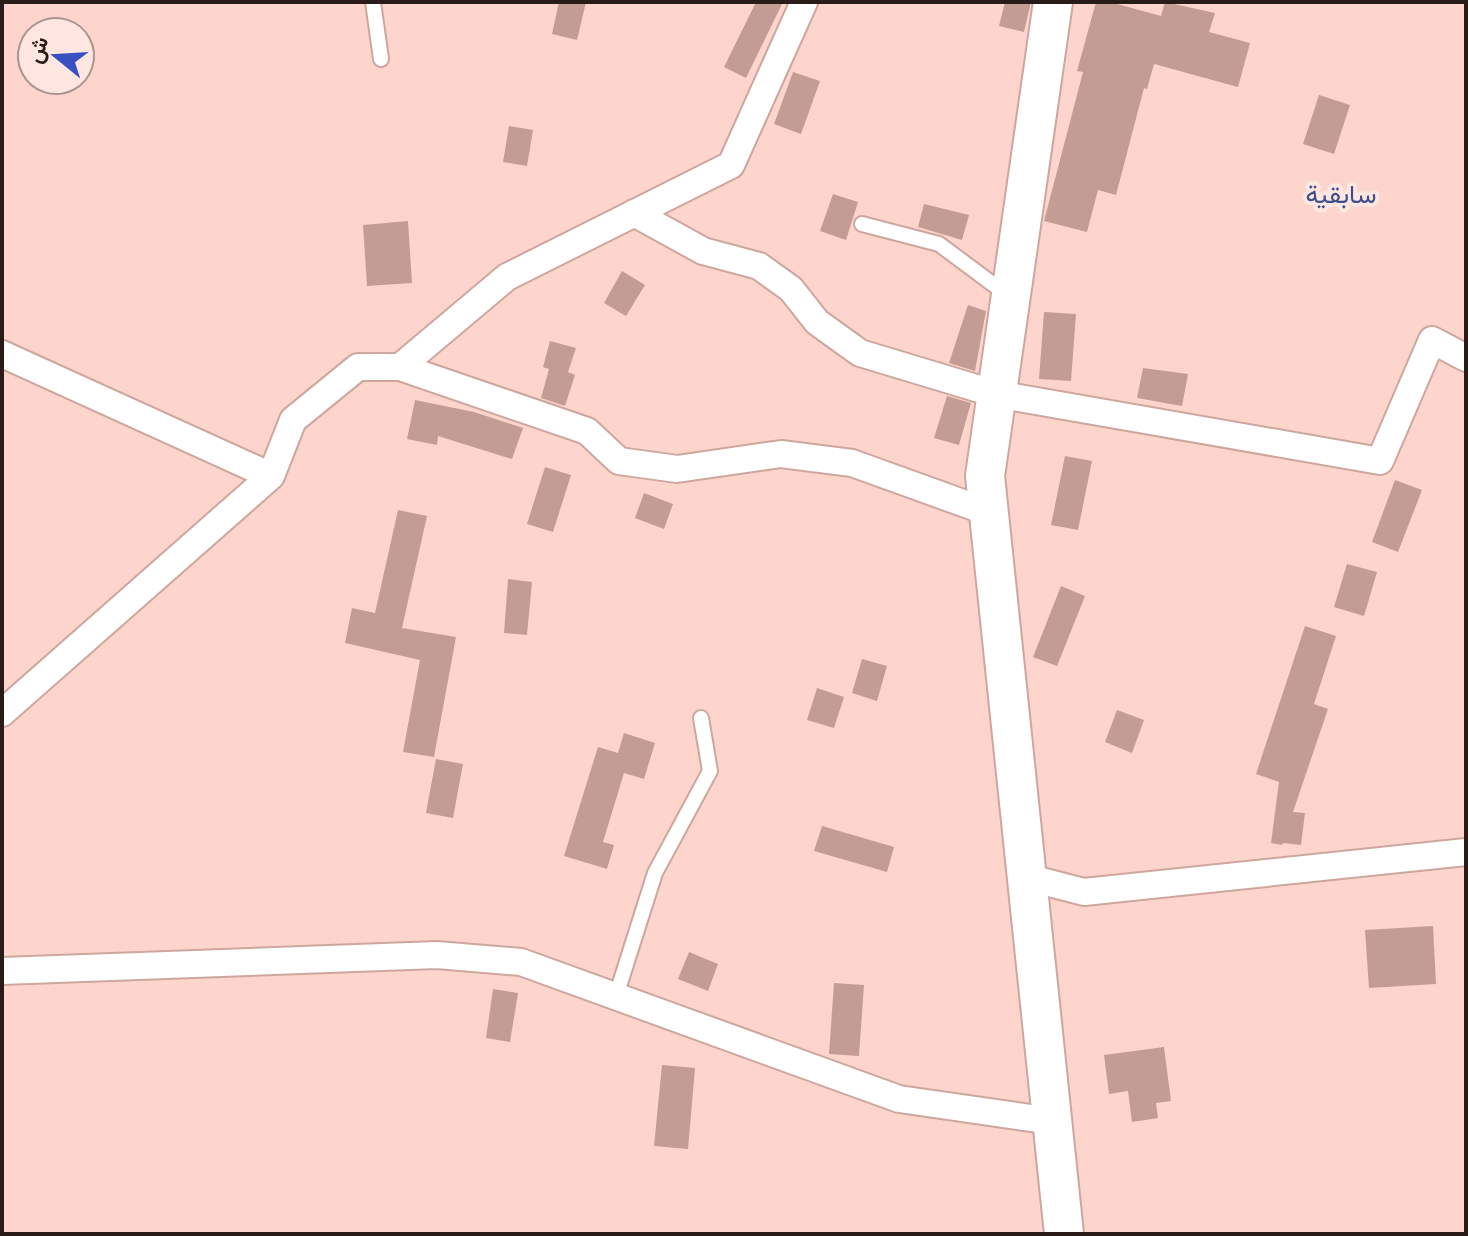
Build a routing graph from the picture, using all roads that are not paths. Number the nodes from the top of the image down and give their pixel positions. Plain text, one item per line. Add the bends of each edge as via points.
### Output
1 (373, 2) edge
2 (804, 2) edge
3 (1053, 2) edge
4 (381, 59) dead end
5 (634, 213) junction
6 (862, 224) dead end
7 (1010, 297) junction
8 (2, 354) edge
9 (1466, 358) edge
10 (400, 367) junction
11 (996, 394) junction
12 (271, 476) junction
13 (988, 512) junction
14 (2, 713) edge
15 (701, 718) dead end
16 (1466, 852) edge
17 (1026, 877) junction
18 (2, 971) edge
19 (616, 996) junction
20 (1052, 1121) junction
21 (1064, 1234) edge

1 - 4 lane
2 - 5 street via 731,165
3 - 7 street
5 - 10 street via 507,277
5 - 11 street via 703,251 759,266 791,289 817,322 860,353
6 - 7 lane via 939,244
7 - 11 street
8 - 12 street
9 - 11 street via 1432,340 1380,461
10 - 12 street via 358,367 293,420
10 - 13 street via 587,431 619,461 677,469 781,454 852,463
11 - 13 street via 985,476
12 - 14 street
13 - 17 street
15 - 19 lane via 710,771 655,873
16 - 17 street via 1084,892
17 - 20 street
18 - 19 street via 437,955 521,962
19 - 20 street via 899,1099
20 - 21 street

